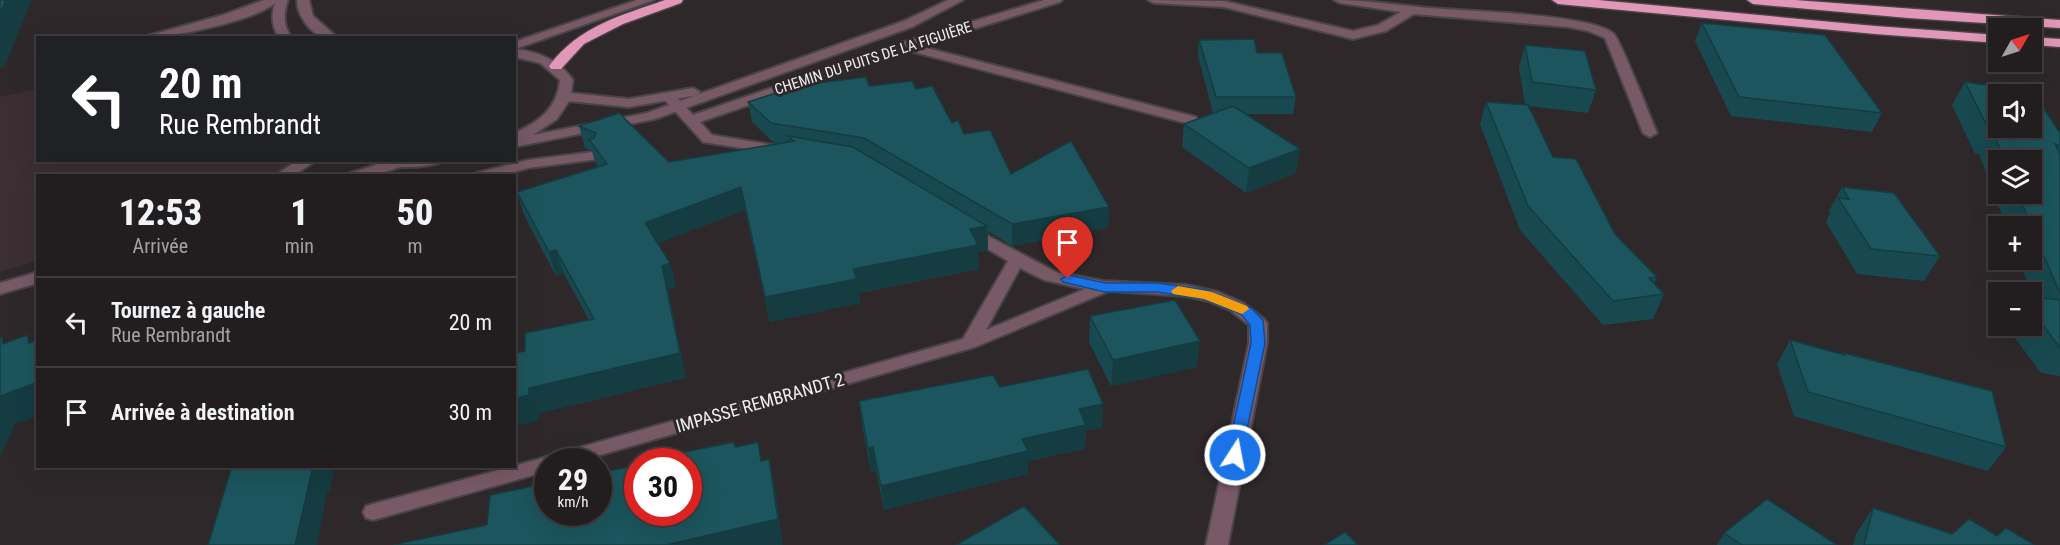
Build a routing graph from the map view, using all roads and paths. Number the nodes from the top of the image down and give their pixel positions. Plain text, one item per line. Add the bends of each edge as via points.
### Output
1 (273, 0) edge
2 (282, 0) edge
3 (303, 0) edge
4 (648, 0) edge
5 (677, 0) edge
6 (957, 0) edge
7 (1056, 0) edge
8 (1154, 0) edge
9 (1340, 0) edge
10 (1558, 0) edge
11 (1753, 0) edge
12 (1412, 10) junction
13 (2060, 24) edge
14 (154, 36) edge
15 (284, 36) edge
16 (329, 36) edge
17 (1988, 38) edge
18 (2042, 42) edge
19 (2060, 43) edge
20 (516, 45) edge
21 (905, 46) junction
22 (516, 53) edge
23 (556, 66) junction
24 (567, 97) junction
25 (674, 102) junction
26 (692, 120) junction
27 (1191, 120) edge
28 (1650, 133) dead end
29 (516, 140) edge
30 (516, 141) edge
31 (802, 154) edge
32 (593, 156) edge
33 (306, 162) edge
34 (390, 162) edge
35 (412, 162) edge
36 (399, 163) junction
37 (285, 174) edge
38 (362, 174) edge
39 (489, 174) edge
40 (955, 222) edge
41 (1018, 258) junction
42 (36, 278) edge
43 (1105, 287) junction
44 (0, 289) edge
45 (969, 343) junction
46 (598, 448) edge
47 (534, 466) edge
48 (373, 512) dead end
49 (1217, 545) edge

1 - 14 street via 262,7
2 - 15 street via 278,11
3 - 16 street via 310,22
4 - 20 street
5 - 23 highway via 618,21 579,41
6 - 25 street via 908,24
7 - 21 street, CHEMIN DU PUITS DE LA FIGUIÈRE
8 - 12 street via 1224,4 1353,35 1382,28
9 - 12 street
10 - 17 highway
11 - 13 highway
12 - 28 street via 1568,23 1610,36
18 - 19 highway
21 - 26 street, CHEMIN DU PUITS DE LA FIGUIÈRE
21 - 27 street
22 - 23 street via 541,58
23 - 24 street via 567,80
24 - 25 street via 629,103
24 - 29 street via 555,114
25 - 26 street
25 - 30 street via 650,116
26 - 31 street via 708,139
32 - 39 street via 528,164
33 - 37 street
34 - 36 street
35 - 36 street
36 - 38 street
40 - 41 street
41 - 43 street via 1050,276
41 - 45 street
42 - 44 street
43 - 45 street, IMPASSE REMBRANDT 2
43 - 49 street via 1157,287 1207,295 1246,311 1258,323 1258,343
45 - 46 street, IMPASSE REMBRANDT 2
47 - 48 street, IMPASSE REMBRANDT 2

